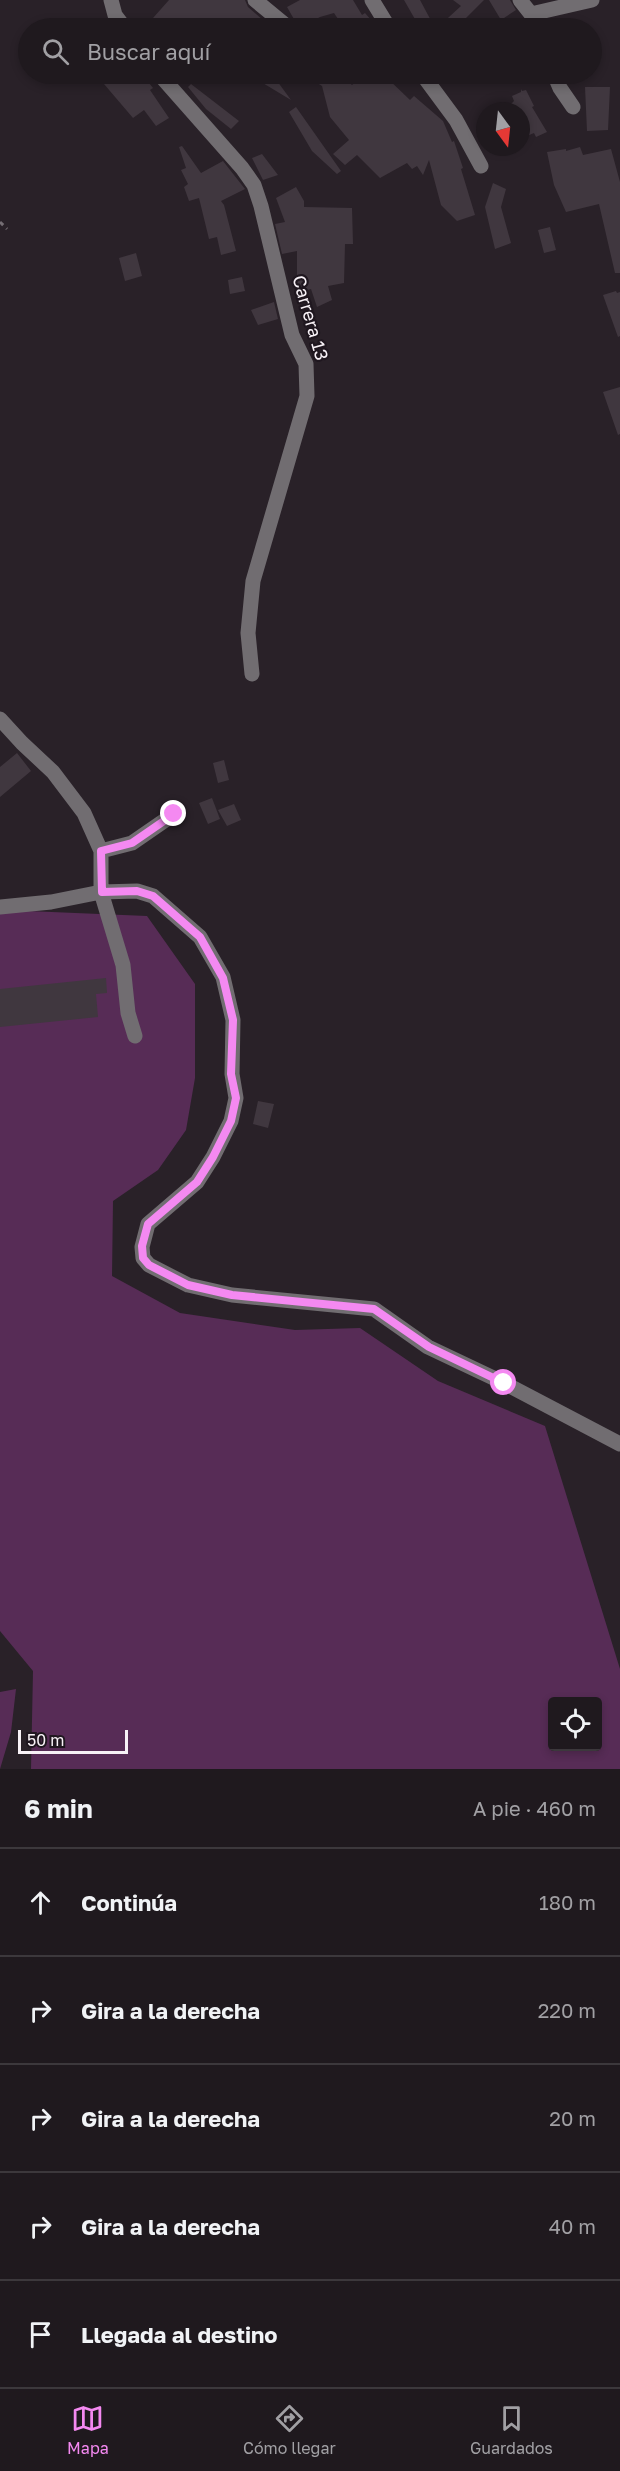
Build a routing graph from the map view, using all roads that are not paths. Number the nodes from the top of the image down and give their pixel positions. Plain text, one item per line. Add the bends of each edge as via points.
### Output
1 (111, 0) edge
2 (255, 0) edge
3 (372, 0) edge
4 (520, 0) edge
5 (592, 0) edge
6 (568, 3) edge
7 (118, 18) edge
8 (277, 18) edge
9 (383, 18) edge
10 (532, 18) edge
11 (540, 18) edge
12 (168, 84) edge
13 (429, 84) edge
14 (558, 84) edge
15 (573, 107) dead end
16 (481, 166) dead end
17 (252, 674) dead end
18 (0, 719) edge
19 (174, 814) dead end
20 (101, 851) junction
21 (102, 892) junction
22 (0, 907) edge
23 (135, 1036) dead end
24 (620, 1444) edge

1 - 7 street
2 - 8 street
3 - 9 street
4 - 10 street
5 - 6 street
6 - 11 street
12 - 17 street, Carrera 13 via 254,185 291,335 306,364 307,396 253,581 248,633
13 - 16 street via 456,120
14 - 15 street
18 - 20 street via 53,772 84,813
19 - 20 street via 132,843
20 - 21 street
21 - 22 street
21 - 23 street via 123,964
21 - 24 street via 137,891 153,896 200,937 223,978 233,1020 231,1074 236,1098 231,1121 197,1182 148,1224 142,1246 143,1258 149,1265 188,1285 232,1295 374,1309 429,1347

